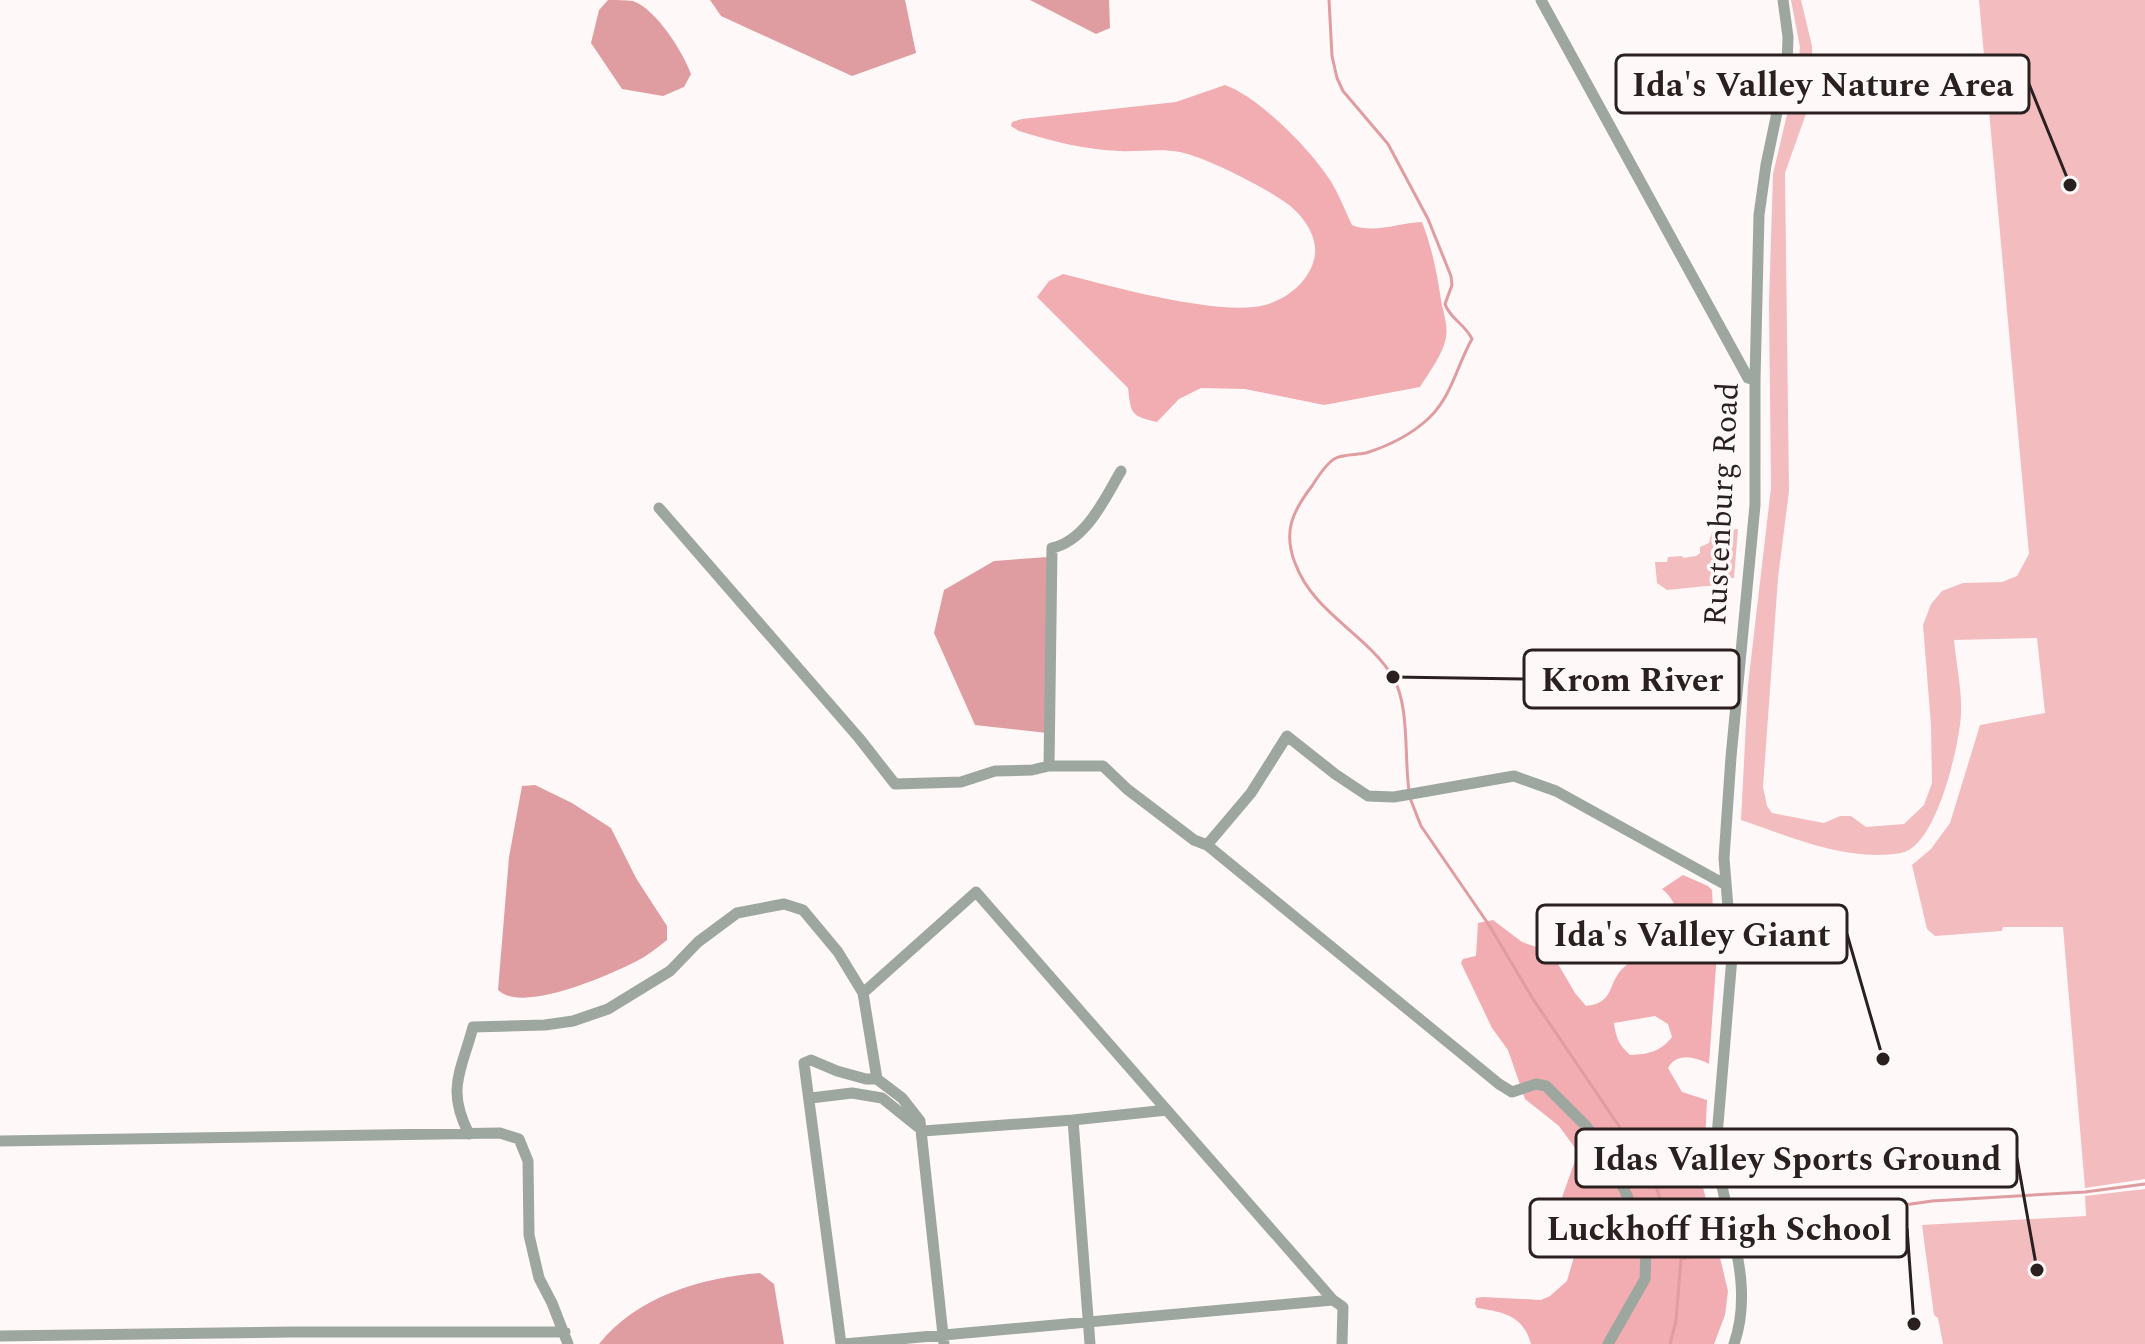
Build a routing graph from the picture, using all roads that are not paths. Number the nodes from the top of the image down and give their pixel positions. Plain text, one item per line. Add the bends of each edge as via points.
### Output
1 (1541, 0) edge
2 (1783, 0) edge
3 (1755, 380) junction
4 (1121, 471) dead end
5 (659, 508) dead end
6 (1049, 766) junction
7 (1207, 845) junction
8 (1726, 885) junction
9 (863, 993) junction
10 (877, 1079) junction
11 (811, 1098) junction
12 (1167, 1110) junction
13 (1073, 1120) junction
14 (923, 1131) junction
15 (469, 1134) junction
16 (0, 1141) edge
17 (1333, 1300) junction
18 (1089, 1322) junction
19 (0, 1336) edge
20 (566, 1338) edge
21 (944, 1339) edge
22 (842, 1344) edge
23 (1090, 1344) edge
24 (1342, 1344) edge
25 (1608, 1344) edge
26 (1734, 1344) edge

1 - 3 street via 1748,378
2 - 3 street, Rustenburg Road via 1787,65 1759,215
3 - 8 street, Rustenburg Road via 1755,505 1731,757
4 - 6 street via 1101,507 1065,545 1052,548
5 - 6 street via 895,784 961,782 995,771
6 - 7 street via 1103,766
7 - 8 street via 1251,793 1287,736 1368,796 1514,776 1556,791
7 - 25 street via 1499,1084 1512,1092 1546,1086 1587,1127 1613,1166 1639,1221 1646,1251 1645,1279
8 - 26 street, Rustenburg Road via 1732,957 1716,1148 1741,1277
9 - 10 street
9 - 12 street via 976,892
9 - 15 street via 803,910 784,904 737,913 670,971 608,1009 545,1025 473,1027 456,1098
10 - 11 street via 811,1060 804,1063
10 - 14 street via 913,1109
11 - 14 street via 852,1093 882,1098
11 - 22 street
12 - 13 street
12 - 17 street
13 - 14 street
13 - 18 street
14 - 21 street
15 - 16 street
15 - 20 street via 500,1133 519,1139 528,1161 532,1249
17 - 18 street
17 - 24 street via 1343,1307
18 - 21 street
18 - 23 street
19 - 20 street via 292,1332
21 - 22 street

